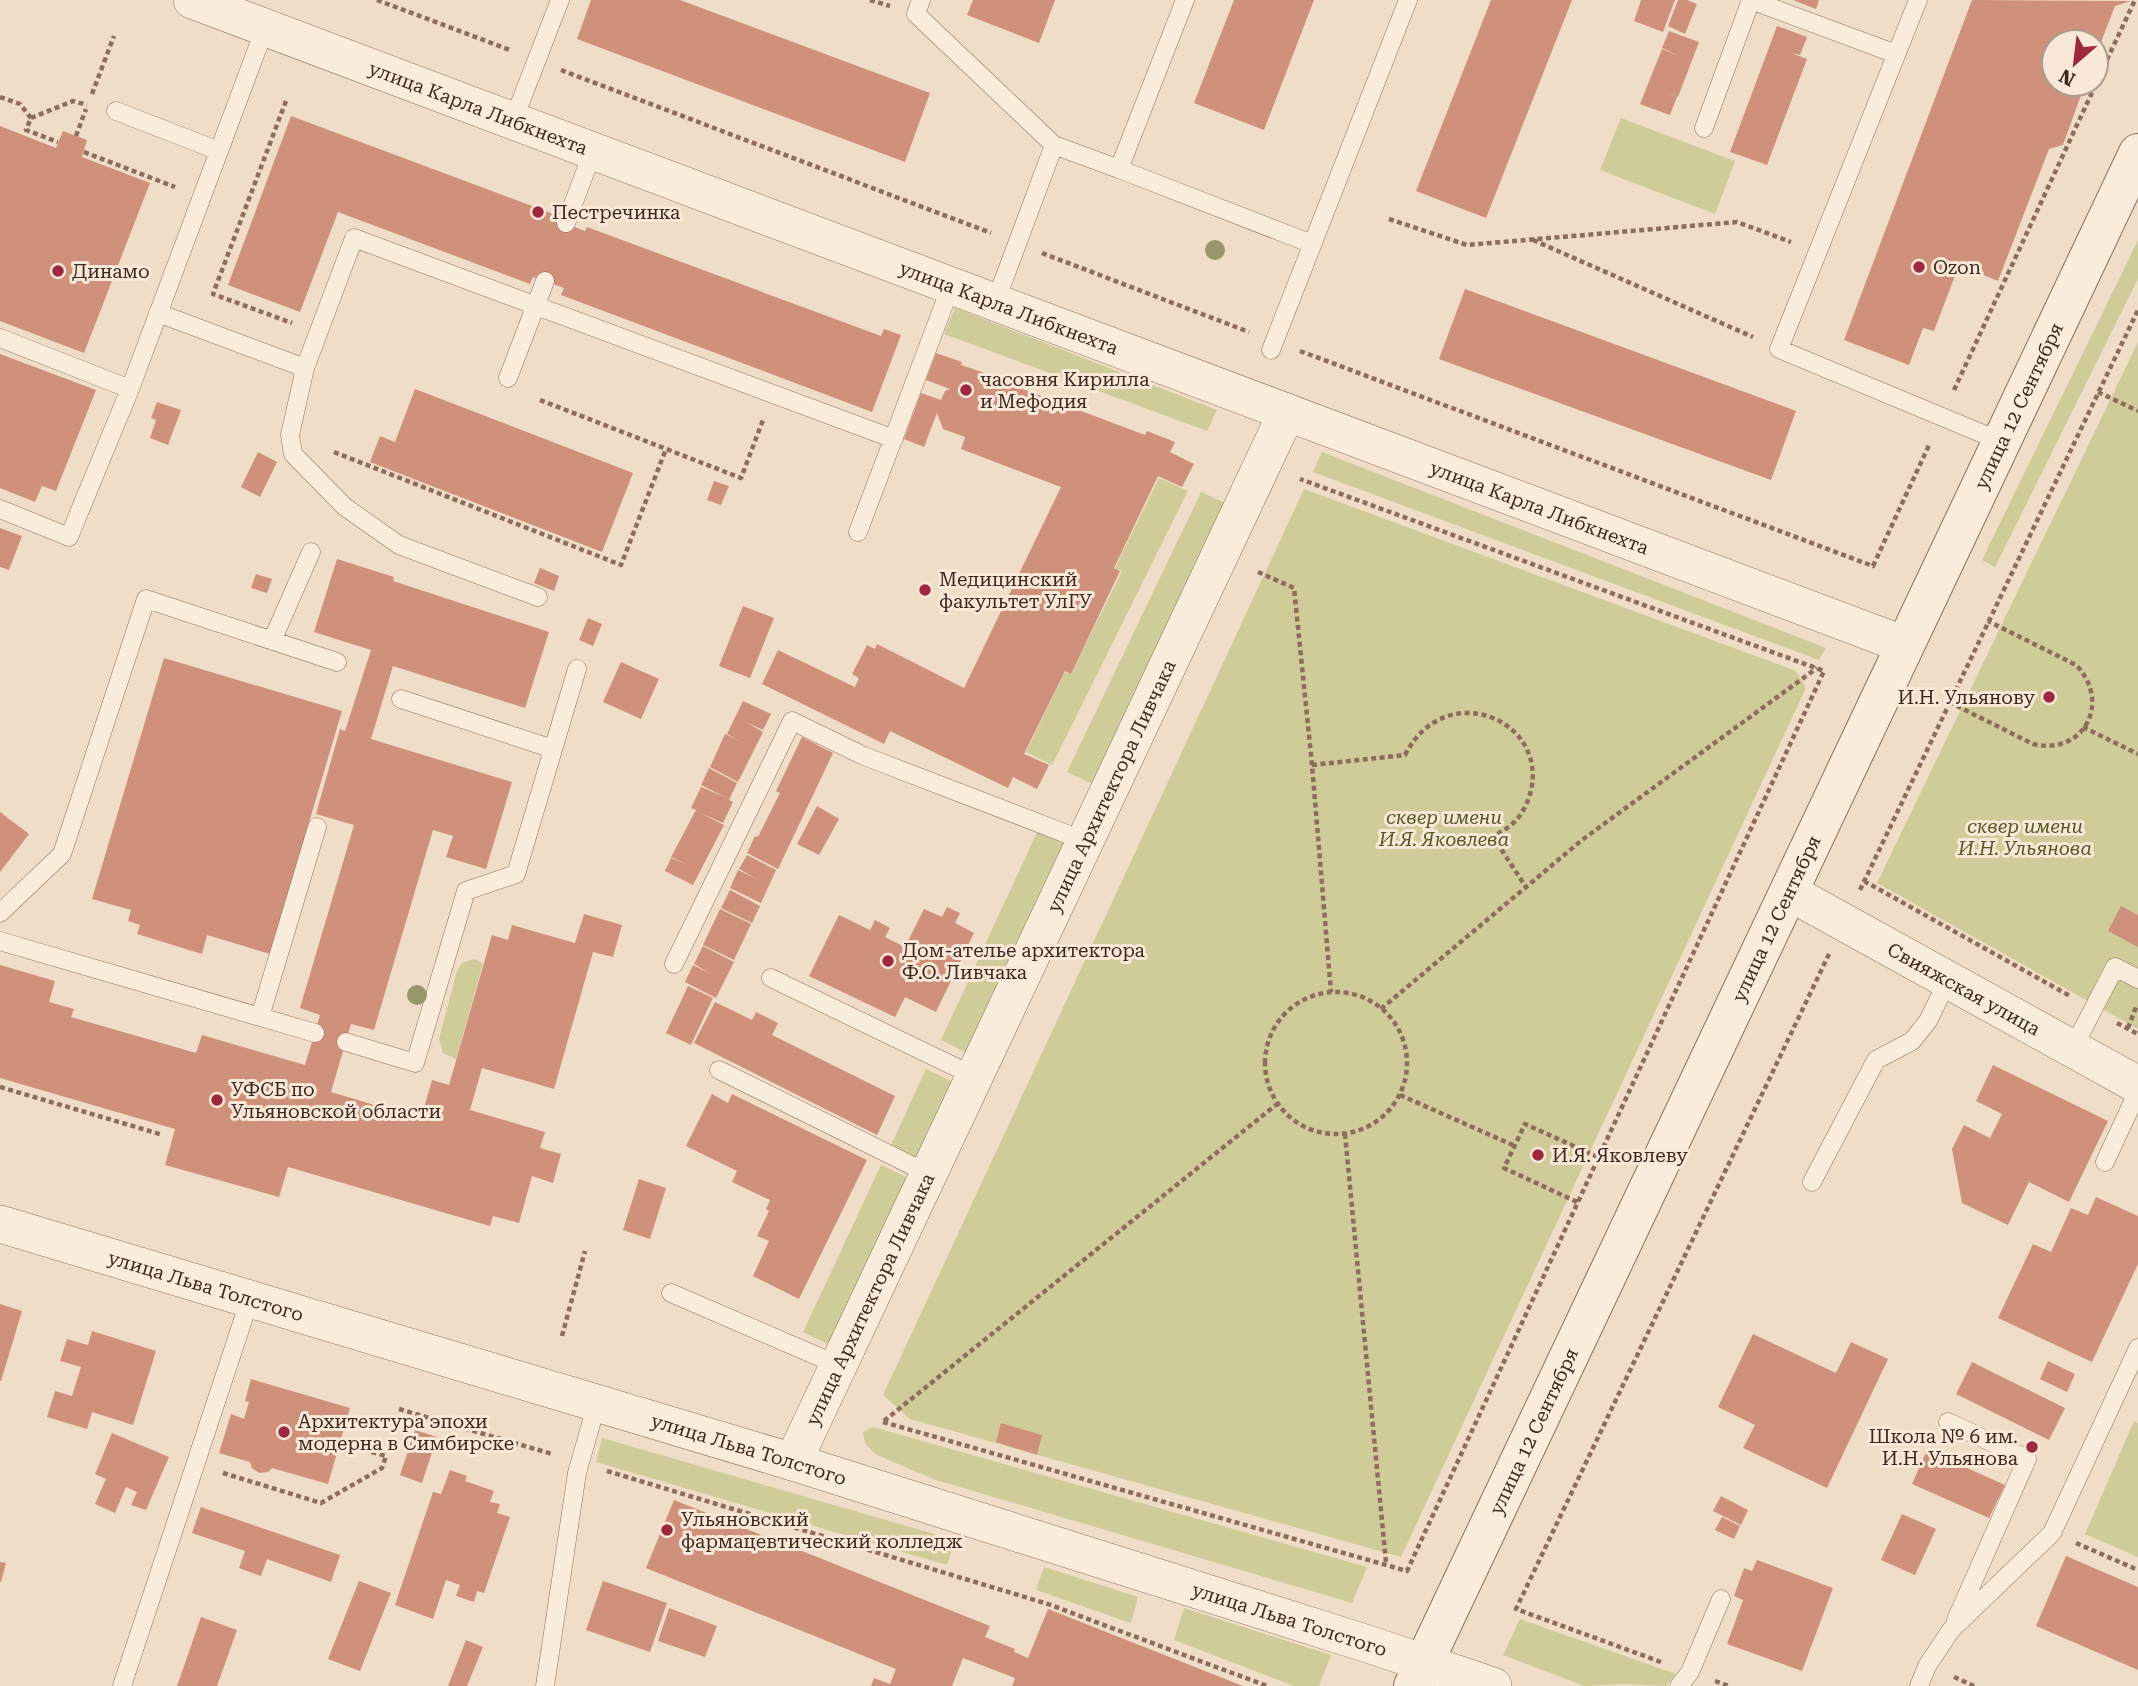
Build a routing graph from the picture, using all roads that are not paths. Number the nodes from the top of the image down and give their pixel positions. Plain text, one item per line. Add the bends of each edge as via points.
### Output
1 (192, 0) edge
2 (560, 0) edge
3 (921, 0) edge
4 (1185, 0) edge
5 (1408, 0) edge
6 (1751, 0) edge
7 (1918, 0) edge
8 (265, 28) junction
9 (1896, 54) junction
10 (116, 111) dead end
11 (513, 121) junction
12 (1704, 128) dead end
13 (1054, 145) junction
14 (219, 151) junction
15 (593, 151) junction
16 (2138, 153) edge
17 (1119, 169) junction
18 (566, 223) dead end
19 (1312, 244) junction
20 (545, 281) dead end
21 (951, 286) junction
22 (995, 303) junction
23 (536, 306) junction
24 (158, 313) junction
25 (0, 338) edge
26 (1272, 345) road end
27 (305, 368) junction
28 (508, 378) dead end
29 (131, 389) junction
30 (1287, 412) junction
31 (894, 439) junction
32 (2000, 441) junction
33 (0, 509) edge
34 (858, 532) dead end
35 (311, 552) dead end
36 (538, 597) dead end
37 (272, 641) junction
38 (1905, 645) junction
39 (337, 662) dead end
40 (578, 669) dead end
41 (401, 699) dead end
42 (553, 749) junction
43 (317, 827) dead end
44 (1085, 841) junction
45 (1789, 892) junction
46 (0, 913) edge
47 (0, 941) edge
48 (674, 964) dead end
49 (771, 978) dead end
50 (2138, 979) edge
51 (1948, 980) junction
52 (260, 1017) junction
53 (315, 1033) dead end
54 (346, 1042) dead end
55 (2073, 1048) junction
56 (719, 1070) dead end
57 (974, 1076) junction
58 (2138, 1085) edge
59 (2138, 1091) edge
60 (2105, 1162) dead end
61 (929, 1174) junction
62 (1812, 1182) dead end
63 (0, 1224) edge
64 (671, 1293) dead end
65 (250, 1299) junction
66 (2138, 1348) edge
67 (838, 1365) junction
68 (597, 1403) junction
69 (1948, 1422) dead end
70 (793, 1462) junction
71 (1721, 1599) dead end
72 (1951, 1630) junction
73 (1419, 1674) edge
74 (1684, 1679) edge
75 (122, 1686) edge
76 (545, 1686) edge
77 (1493, 1686) edge
78 (1919, 1686) edge

1 - 8 street, улица Карла Либкнехта
2 - 11 lane
3 - 13 lane via 916,14
4 - 17 lane
5 - 19 lane
6 - 9 lane
6 - 12 lane
7 - 9 lane
8 - 11 street, улица Карла Либкнехта
8 - 14 lane
9 - 32 lane via 1779,349
10 - 14 lane
11 - 15 street, улица Карла Либкнехта
13 - 17 lane
13 - 22 lane
14 - 24 lane
15 - 18 lane
15 - 21 street, улица Карла Либкнехта
16 - 32 street, улица 12 Сентября
17 - 19 lane
19 - 26 lane
20 - 23 lane
21 - 22 street, улица Карла Либкнехта
21 - 31 lane
22 - 30 street, улица Карла Либкнехта
23 - 27 lane via 354,238
23 - 28 lane
23 - 31 lane
24 - 27 lane
24 - 29 lane
25 - 29 lane
27 - 36 lane via 290,435 293,454 345,507 400,545
29 - 33 lane via 69,537
30 - 38 street, улица Карла Либкнехта
30 - 44 street, улица Архитектора Ливчака
31 - 34 lane
32 - 38 street, улица 12 Сентября
35 - 37 lane
37 - 39 lane
37 - 46 lane via 146,599 61,854
38 - 45 street, улица 12 Сентября
40 - 42 lane
41 - 42 lane
42 - 54 lane via 516,874 466,891 415,1063
43 - 52 lane
44 - 48 lane via 864,756 792,721
44 - 57 street, улица Архитектора Ливчака
45 - 51 street, Свияжская улица
45 - 73 street, улица 12 Сентября
47 - 52 lane
49 - 57 lane
50 - 55 lane via 2115,967
51 - 55 street, Свияжская улица
51 - 62 lane via 1928,1021 1912,1041 1876,1060
52 - 53 lane
55 - 58 street, Свияжская улица
56 - 61 lane
57 - 61 street, улица Архитектора Ливчака
59 - 60 lane
61 - 67 street, улица Архитектора Ливчака
63 - 65 street, улица Льва Толстого
64 - 67 lane
65 - 68 street, улица Льва Толстого
65 - 75 lane
66 - 72 lane via 2052,1534
67 - 70 street, улица Архитектора Ливчака
68 - 70 street, улица Льва Толстого
68 - 76 lane via 579,1463
69 - 72 lane via 2027,1459
70 - 73 street, улица Льва Толстого
71 - 74 lane
72 - 78 lane
73 - 77 street, улица Льва Толстого

